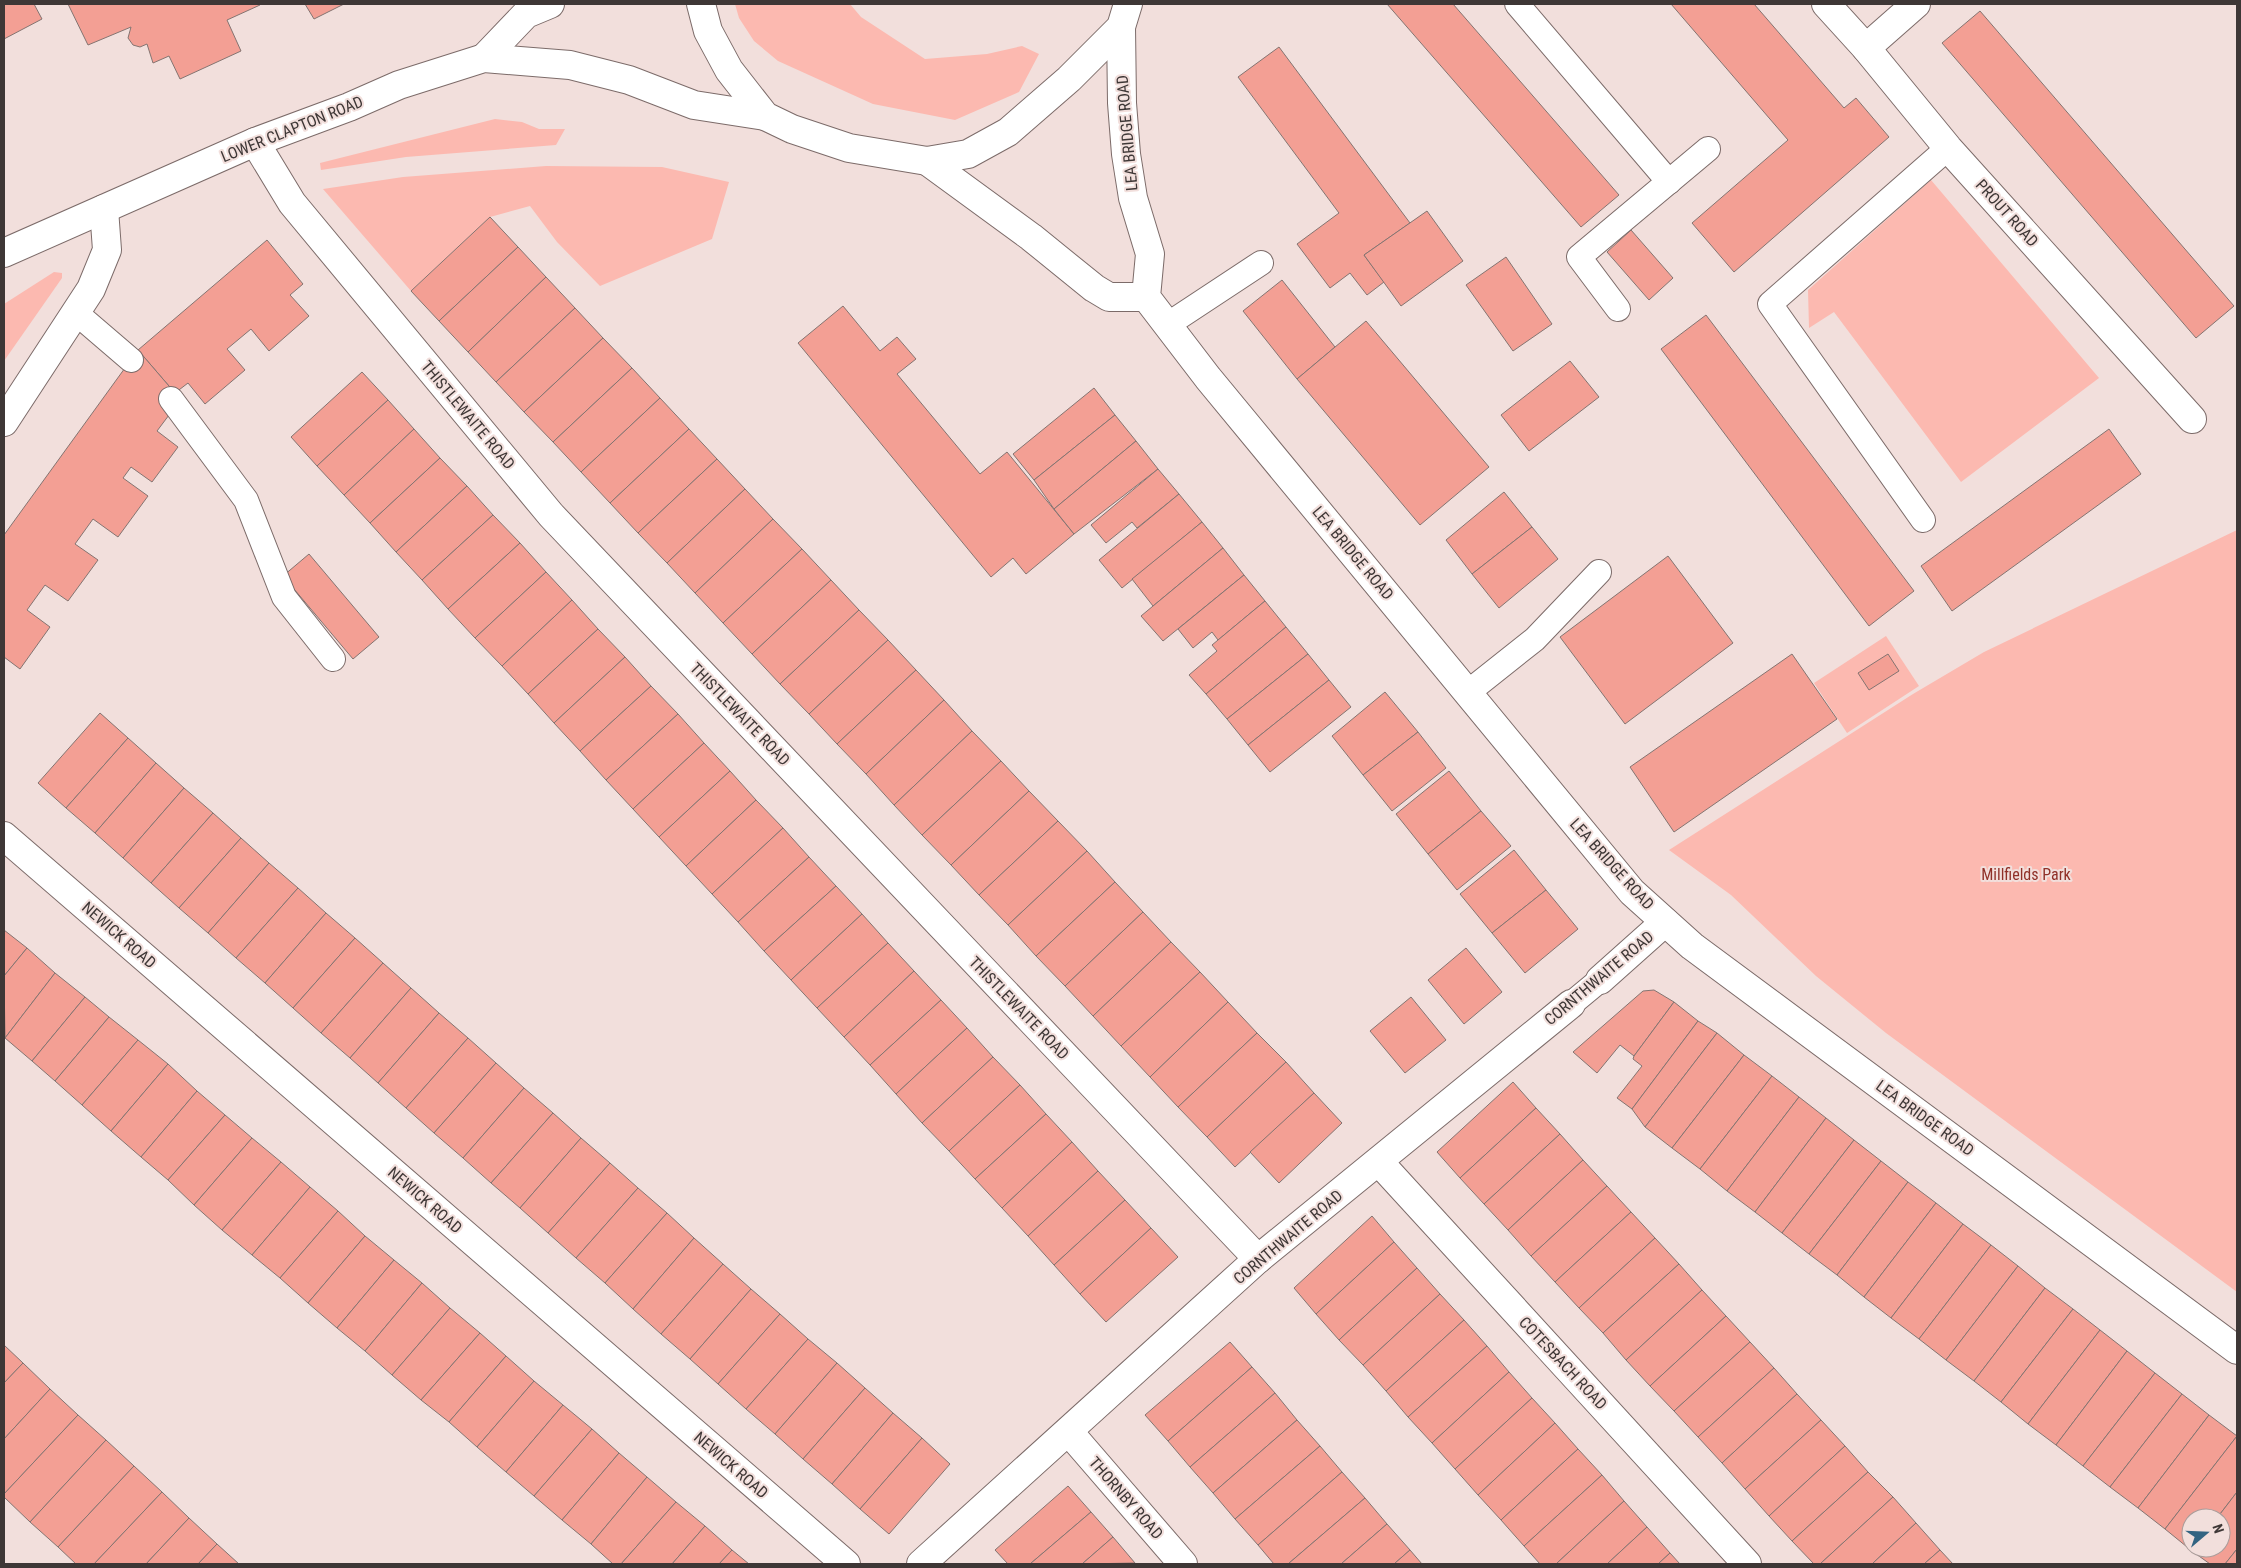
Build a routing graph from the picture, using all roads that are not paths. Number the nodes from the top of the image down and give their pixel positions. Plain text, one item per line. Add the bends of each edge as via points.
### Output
1 (550, 4) edge
2 (701, 4) edge
3 (1518, 4) edge
4 (1826, 4) edge
5 (1916, 4) edge
6 (1125, 15) edge
7 (1866, 48) junction
8 (484, 58) junction
9 (765, 116) junction
10 (255, 142) junction
11 (1708, 148) dead end
12 (1948, 148) junction
13 (927, 161) junction
14 (1668, 182) junction
15 (104, 209) junction
16 (4, 253) edge
17 (1261, 263) dead end
18 (1146, 297) junction
19 (1618, 309) dead end
20 (75, 312) junction
21 (1167, 325) junction
22 (131, 360) dead end
23 (171, 399) dead end
24 (2192, 419) dead end
25 (4, 422) edge
26 (1923, 520) dead end
27 (1600, 572) dead end
28 (333, 659) dead end
29 (1466, 693) junction
30 (4, 836) edge
31 (1665, 922) junction
32 (1600, 980) joint
33 (1571, 1004) joint
34 (1378, 1162) junction
35 (1258, 1259) junction
36 (2237, 1350) edge
37 (1069, 1432) junction
38 (846, 1564) edge
39 (921, 1564) edge
40 (1183, 1564) edge
41 (1747, 1564) edge

1 - 8 main road, LOWER CLAPTON ROAD via 526,14
2 - 9 main road via 708,31 729,70
3 - 14 lane
4 - 7 main road, PROUT ROAD
5 - 7 main road
6 - 13 main road via 1062,86 1008,132 968,154
6 - 18 main road, LEA BRIDGE ROAD via 1122,103 1133,198 1150,254
7 - 12 main road, PROUT ROAD
8 - 9 main road, LOWER CLAPTON ROAD via 570,65 629,80 694,105
8 - 10 main road, LOWER CLAPTON ROAD via 399,85
9 - 13 main road via 792,129 850,148
10 - 15 main road, LOWER CLAPTON ROAD
10 - 35 main road, THISTLEWAITE ROAD via 292,203 551,515
11 - 14 lane
12 - 24 main road, PROUT ROAD
12 - 26 lane via 1770,304
13 - 18 main road via 1108,297
14 - 19 lane via 1579,257
15 - 16 main road, LOWER CLAPTON ROAD
15 - 20 main road via 107,250 91,289
17 - 21 lane
18 - 21 main road, LEA BRIDGE ROAD
20 - 22 lane
20 - 25 main road
21 - 29 main road, LEA BRIDGE ROAD
23 - 28 lane via 246,500 284,597
27 - 29 lane via 1535,639
29 - 31 main road, LEA BRIDGE ROAD via 1632,892
30 - 38 main road, NEWICK ROAD
31 - 32 main road, CORNTHWAITE ROAD
31 - 36 main road, LEA BRIDGE ROAD via 1804,1030
32 - 33 lane, CORNTHWAITE ROAD
33 - 34 main road, CORNTHWAITE ROAD
34 - 35 main road, CORNTHWAITE ROAD
34 - 41 main road, COTESBACH ROAD
35 - 37 main road, CORNTHWAITE ROAD
37 - 39 main road, CORNTHWAITE ROAD
37 - 40 main road, THORNBY ROAD

